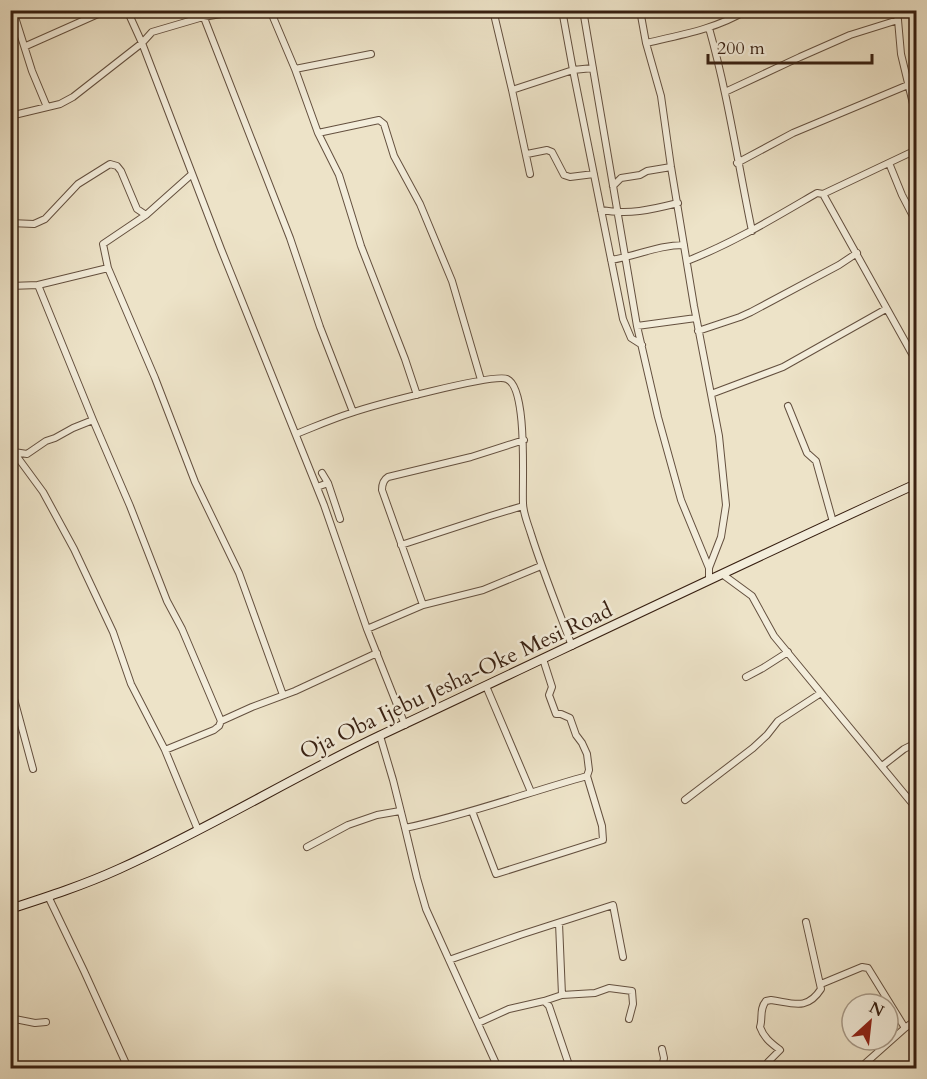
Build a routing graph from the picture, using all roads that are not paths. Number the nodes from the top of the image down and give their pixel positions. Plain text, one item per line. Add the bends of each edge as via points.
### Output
1 (14, 10) edge
2 (107, 10) edge
3 (127, 10) edge
4 (245, 10) edge
5 (270, 10) edge
6 (493, 10) edge
7 (562, 10) edge
8 (583, 10) edge
9 (640, 10) edge
10 (747, 10) edge
11 (895, 10) edge
12 (202, 14) edge
13 (898, 20) junction
14 (710, 28) junction
15 (141, 43) junction
16 (646, 43) junction
17 (26, 46) junction
18 (371, 54) dead end
19 (593, 68) junction
20 (295, 69) junction
21 (573, 70) junction
22 (908, 85) junction
23 (512, 90) junction
24 (725, 92) junction
25 (47, 107) junction
26 (10, 116) edge
27 (916, 116) edge
28 (318, 133) junction
29 (916, 150) edge
30 (526, 154) junction
31 (738, 163) junction
32 (889, 163) junction
33 (671, 167) junction
34 (192, 174) junction
35 (530, 174) dead end
36 (594, 174) junction
37 (613, 186) junction
38 (823, 194) junction
39 (678, 203) junction
40 (601, 210) junction
41 (618, 213) junction
42 (146, 215) junction
43 (916, 222) edge
44 (10, 223) edge
45 (752, 231) junction
46 (684, 245) junction
47 (857, 253) junction
48 (626, 258) junction
49 (611, 260) junction
50 (687, 261) junction
51 (108, 268) junction
52 (38, 285) junction
53 (10, 286) edge
54 (886, 309) junction
55 (696, 318) junction
56 (638, 326) junction
57 (699, 331) junction
58 (642, 345) junction
59 (916, 361) edge
60 (481, 380) junction
61 (711, 394) junction
62 (417, 395) junction
63 (788, 406) dead end
64 (353, 412) junction
65 (93, 420) junction
66 (296, 434) junction
67 (524, 440) junction
68 (12, 449) edge
69 (322, 473) dead end
70 (328, 483) junction
71 (916, 484) edge
72 (317, 487) junction
73 (523, 506) junction
74 (340, 519) dead end
75 (833, 522) junction
76 (401, 545) junction
77 (541, 566) junction
78 (709, 568) junction
79 (722, 574) junction
80 (709, 580) junction
81 (423, 605) junction
82 (367, 628) junction
83 (572, 646) junction
84 (788, 652) junction
85 (377, 653) junction
86 (543, 659) junction
87 (746, 677) dead end
88 (10, 684) edge
89 (486, 686) junction
90 (821, 693) junction
91 (283, 695) junction
92 (221, 721) junction
93 (405, 725) junction
94 (380, 736) junction
95 (916, 743) edge
96 (165, 750) junction
97 (882, 766) junction
98 (33, 769) dead end
99 (587, 776) junction
100 (531, 792) junction
101 (685, 800) dead end
102 (916, 808) edge
103 (400, 811) junction
104 (472, 811) junction
105 (405, 828) junction
106 (198, 830) junction
107 (307, 847) dead end
108 (48, 897) junction
109 (10, 909) edge
110 (806, 922) dead end
111 (559, 923) junction
112 (623, 957) dead end
113 (449, 960) junction
114 (821, 984) junction
115 (562, 995) junction
116 (544, 1001) junction
117 (10, 1018) edge
118 (629, 1019) dead end
119 (916, 1020) edge
120 (46, 1022) dead end
121 (478, 1023) junction
122 (905, 1028) junction
123 (662, 1049) dead end
124 (129, 1068) edge
125 (498, 1068) edge
126 (570, 1068) edge
127 (662, 1068) edge
128 (772, 1068) edge
129 (860, 1068) edge

1 - 17 street
2 - 17 street
3 - 15 street
4 - 12 street
5 - 20 street
6 - 23 street
7 - 21 street
8 - 19 street
9 - 16 street
10 - 14 street
11 - 13 street
12 - 15 street via 152,32
12 - 64 street
13 - 22 street
13 - 24 street via 850,35
14 - 16 street
14 - 24 street
15 - 25 street via 82,91
15 - 34 street
16 - 33 street via 661,96
17 - 25 street
18 - 20 street
19 - 21 street
19 - 37 street
20 - 28 street
21 - 23 street
21 - 36 street
22 - 27 street
22 - 31 street via 793,133
23 - 30 street
24 - 31 street
25 - 26 street
28 - 60 street via 379,120 384,124 394,156 420,204 452,281
28 - 62 street via 339,176
29 - 32 street
30 - 35 street
30 - 36 street via 547,150 552,152 564,175
31 - 45 street
32 - 38 street
32 - 43 street
33 - 37 street via 621,178
33 - 39 street
34 - 42 street
34 - 66 street
36 - 40 street
37 - 41 street
38 - 45 street via 817,193
38 - 47 street
39 - 41 street
39 - 46 street
40 - 41 street
40 - 49 street
41 - 48 street
42 - 44 street via 137,209 121,171 110,164 78,184 45,219 34,224
42 - 51 street via 103,244
45 - 50 street
46 - 48 street via 668,245
46 - 50 street
47 - 54 street
47 - 57 street via 740,317
48 - 49 street
48 - 56 street
49 - 58 street via 626,328 631,338
50 - 55 street
51 - 52 street
51 - 91 street via 195,482 238,573
52 - 53 street
52 - 65 street
54 - 59 street
54 - 61 street via 783,367
55 - 56 street
55 - 57 street
56 - 58 street
57 - 61 street
58 - 78 street via 681,500
60 - 62 street
60 - 67 street via 504,378 512,383
61 - 78 street via 726,505 721,537
62 - 64 street
63 - 75 street via 807,453 816,461
64 - 66 street
65 - 68 street via 27,454
65 - 92 street
66 - 72 street
67 - 73 street
67 - 76 street via 471,458 384,479 382,490
68 - 96 street via 43,492 74,549 113,632 131,684
69 - 70 street
70 - 72 street
70 - 74 street
71 - 75 main road, Oja Oba Ijebu Jesha-Oke Mesi Road
72 - 82 street
73 - 76 street
73 - 77 street
75 - 79 main road, Oja Oba Ijebu Jesha-Oke Mesi Road
76 - 81 street
77 - 81 street via 483,590
77 - 83 street
78 - 80 street
79 - 80 main road, Oja Oba Ijebu Jesha-Oke Mesi Road
79 - 84 street via 752,596 769,629
80 - 83 main road, Oja Oba Ijebu Jesha-Oke Mesi Road
81 - 82 street
82 - 85 street
83 - 86 main road, Oja Oba Ijebu Jesha-Oke Mesi Road
84 - 87 street
84 - 90 street
85 - 91 street
85 - 93 street
86 - 89 main road, Oja Oba Ijebu Jesha-Oke Mesi Road
86 - 99 street via 556,714 570,718 587,754
88 - 98 street
89 - 93 main road, Oja Oba Ijebu Jesha-Oke Mesi Road
89 - 100 street
90 - 97 street
90 - 101 street via 778,721 753,748
91 - 92 street
92 - 96 street via 214,730
93 - 94 main road, Oja Oba Ijebu Jesha-Oke Mesi Road
94 - 103 street
94 - 106 main road, Oja Oba Ijebu Jesha-Oke Mesi Road
95 - 97 street
96 - 106 street
97 - 102 street
99 - 100 street
99 - 104 street via 603,840 496,874
100 - 104 street
103 - 105 street
103 - 107 street via 377,814 348,825
104 - 105 street
105 - 113 street via 426,909
106 - 108 main road, Oja Oba Ijebu Jesha-Oke Mesi Road via 118,870
108 - 109 main road, Oja Oba Ijebu Jesha-Oke Mesi Road
108 - 124 street
110 - 114 street
111 - 112 street via 613,905
111 - 113 street
111 - 115 street
113 - 121 street
114 - 122 street via 868,968
114 - 128 street via 807,1003 771,1000 764,1004 760,1027 768,1041 780,1050 768,1062
115 - 116 street
115 - 118 street via 609,988 632,991
116 - 121 street via 509,1009
116 - 126 street
117 - 120 street
119 - 122 street
121 - 125 street
122 - 129 street
123 - 127 street

